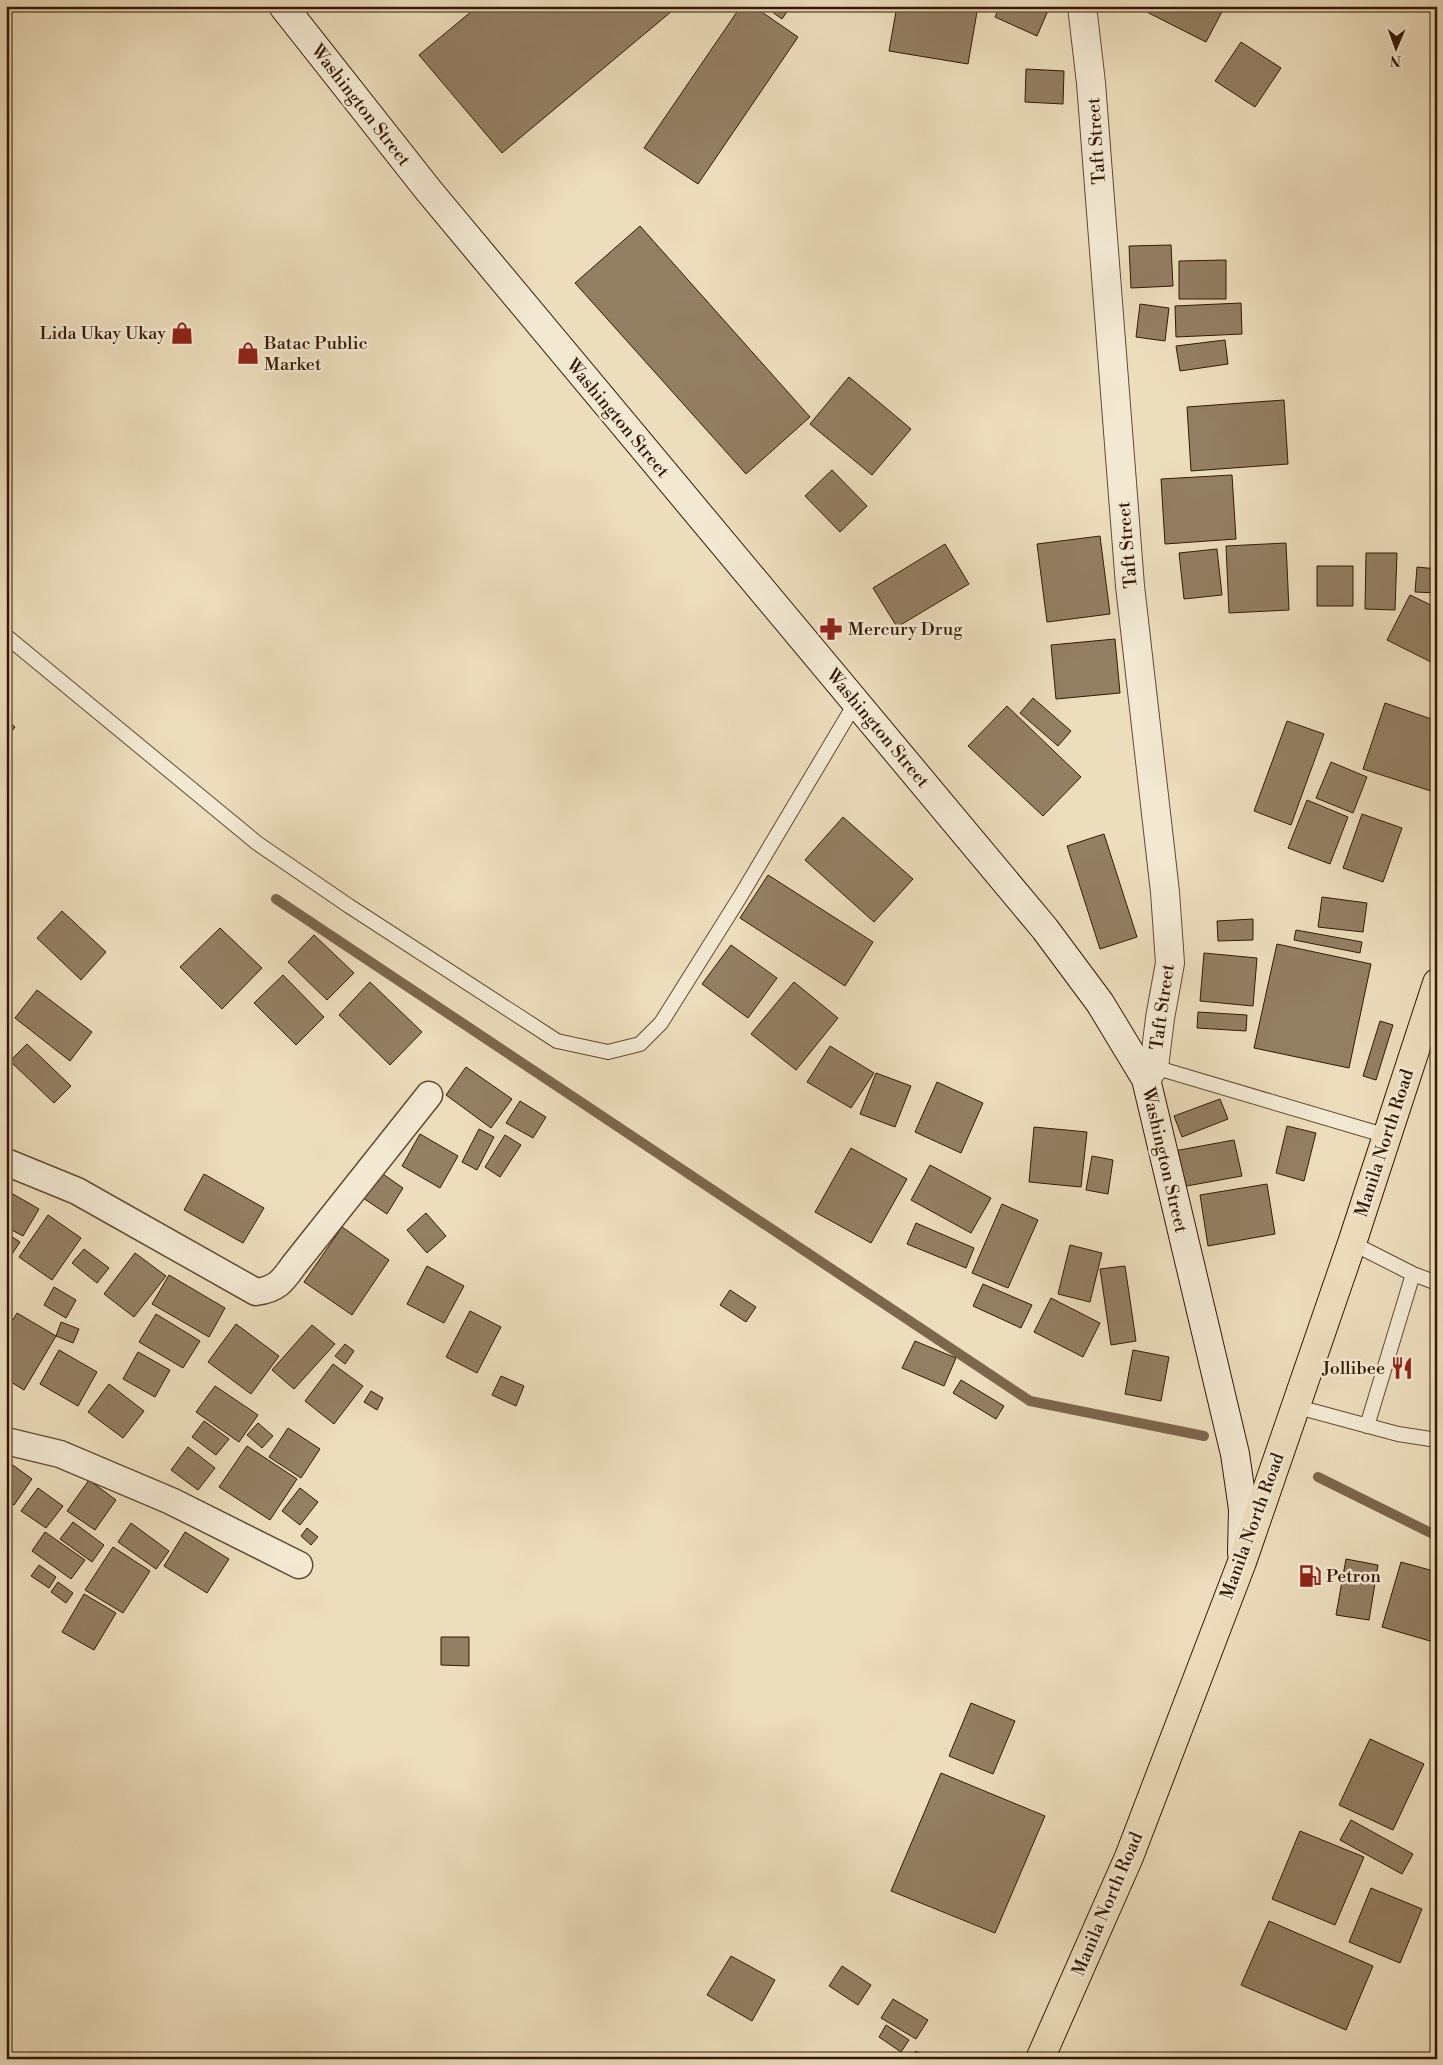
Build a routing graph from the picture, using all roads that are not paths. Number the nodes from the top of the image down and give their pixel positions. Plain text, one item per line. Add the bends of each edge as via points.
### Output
1 (283, 6) edge
2 (1082, 6) edge
3 (6, 636) edge
4 (856, 702) junction
5 (1437, 983) edge
6 (1150, 1073) junction
7 (429, 1096) dead end
8 (1386, 1136) junction
9 (6, 1162) edge
10 (1352, 1243) junction
11 (1413, 1274) junction
12 (1437, 1283) edge
13 (1294, 1406) junction
14 (1367, 1426) junction
15 (1437, 1440) edge
16 (6, 1441) edge
17 (1242, 1562) junction
18 (299, 1565) dead end
19 (1040, 2059) edge

1 - 4 main road, Washington Street via 429,191
2 - 6 main road, Taft Street via 1091,83 1130,586 1165,892 1170,963
3 - 4 lane via 257,844 557,1041 608,1052 640,1044 661,1023
4 - 6 main road, Washington Street via 1045,929
5 - 8 highway, Manila North Road
6 - 8 lane
6 - 17 main road, Washington Street via 1235,1454 1243,1509
7 - 9 street via 281,1283 256,1292 77,1191
8 - 10 highway, Manila North Road
10 - 11 lane
10 - 13 highway, Manila North Road
11 - 12 lane
11 - 14 lane
13 - 14 lane
13 - 17 highway, Manila North Road
14 - 15 lane
16 - 18 street via 60,1454 171,1501
17 - 19 highway, Manila North Road via 1129,1857

